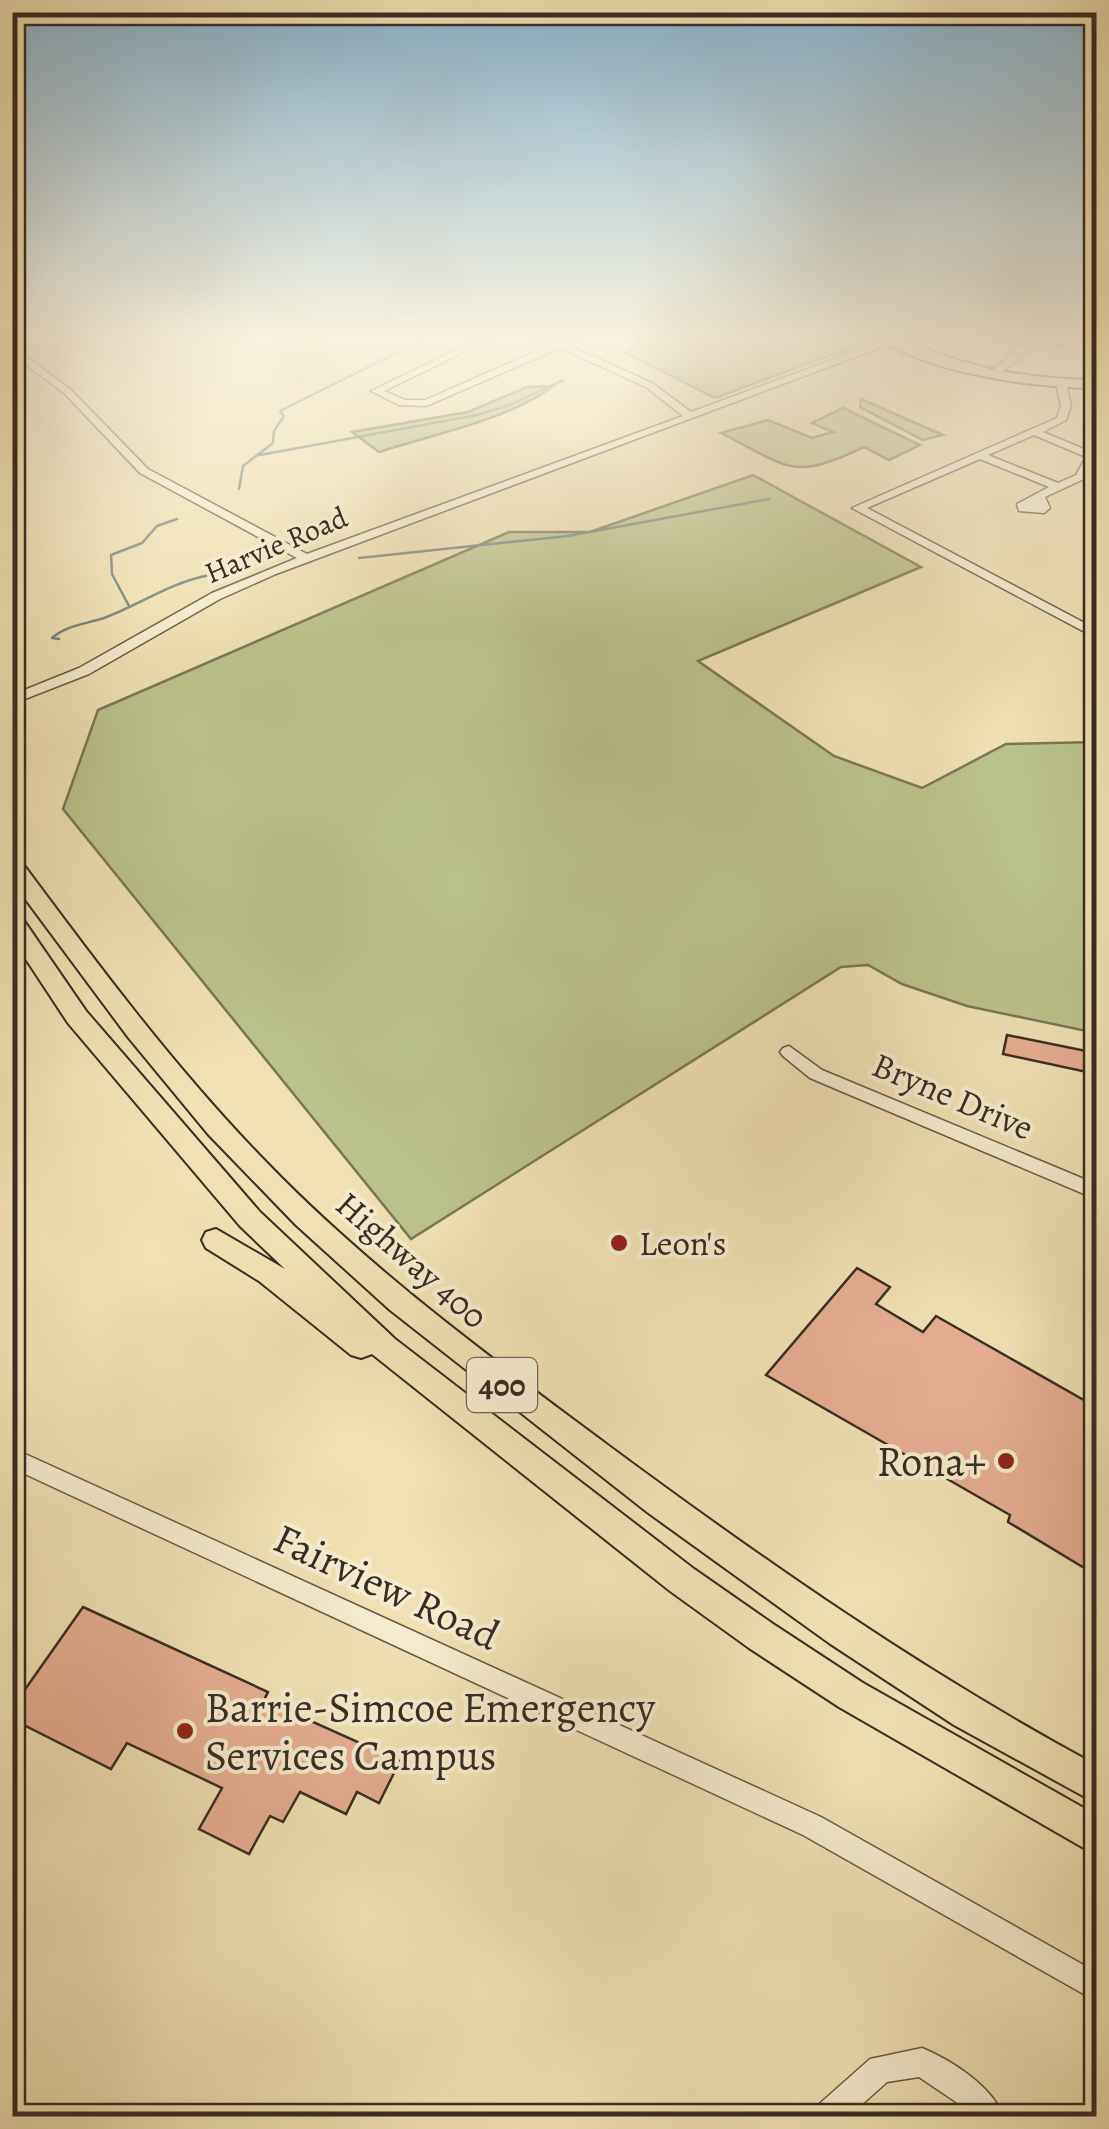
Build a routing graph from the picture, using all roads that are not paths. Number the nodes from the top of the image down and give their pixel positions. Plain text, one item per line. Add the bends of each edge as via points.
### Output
1 (110, 435) edge
2 (641, 435) edge
3 (1028, 435) edge
4 (1044, 435) edge
5 (981, 456) junction
6 (1058, 487) junction
7 (1039, 496) dead end
8 (306, 558) junction
9 (1096, 634) edge
10 (12, 700) edge
11 (12, 865) edge
12 (12, 920) edge
13 (789, 1052) dead end
14 (1096, 1192) edge
15 (216, 1240) dead end
16 (454, 1404) junction
17 (12, 1457) edge
18 (1096, 1785) edge
19 (1096, 1836) edge
20 (1096, 1988) edge
21 (826, 2116) edge
22 (988, 2116) edge

1 - 8 street via 144,471
2 - 8 street, Harvie Road
3 - 5 street
4 - 6 street via 1092,456 1084,474
5 - 6 street
5 - 9 street via 858,508
6 - 7 street
8 - 10 street, Harvie Road via 216,596 84,671
11 - 18 highway, Highway 400 / 400 via 114,1006 218,1128 334,1245 432,1331 774,1587
12 - 16 highway, 400 via 77,1016 250,1220
13 - 14 street, Bryne Drive via 816,1074
15 - 16 highway via 392,1370
16 - 19 highway, 400 via 776,1646
17 - 20 street, Fairview Road via 812,1826
21 - 22 street via 880,2069 922,2062

